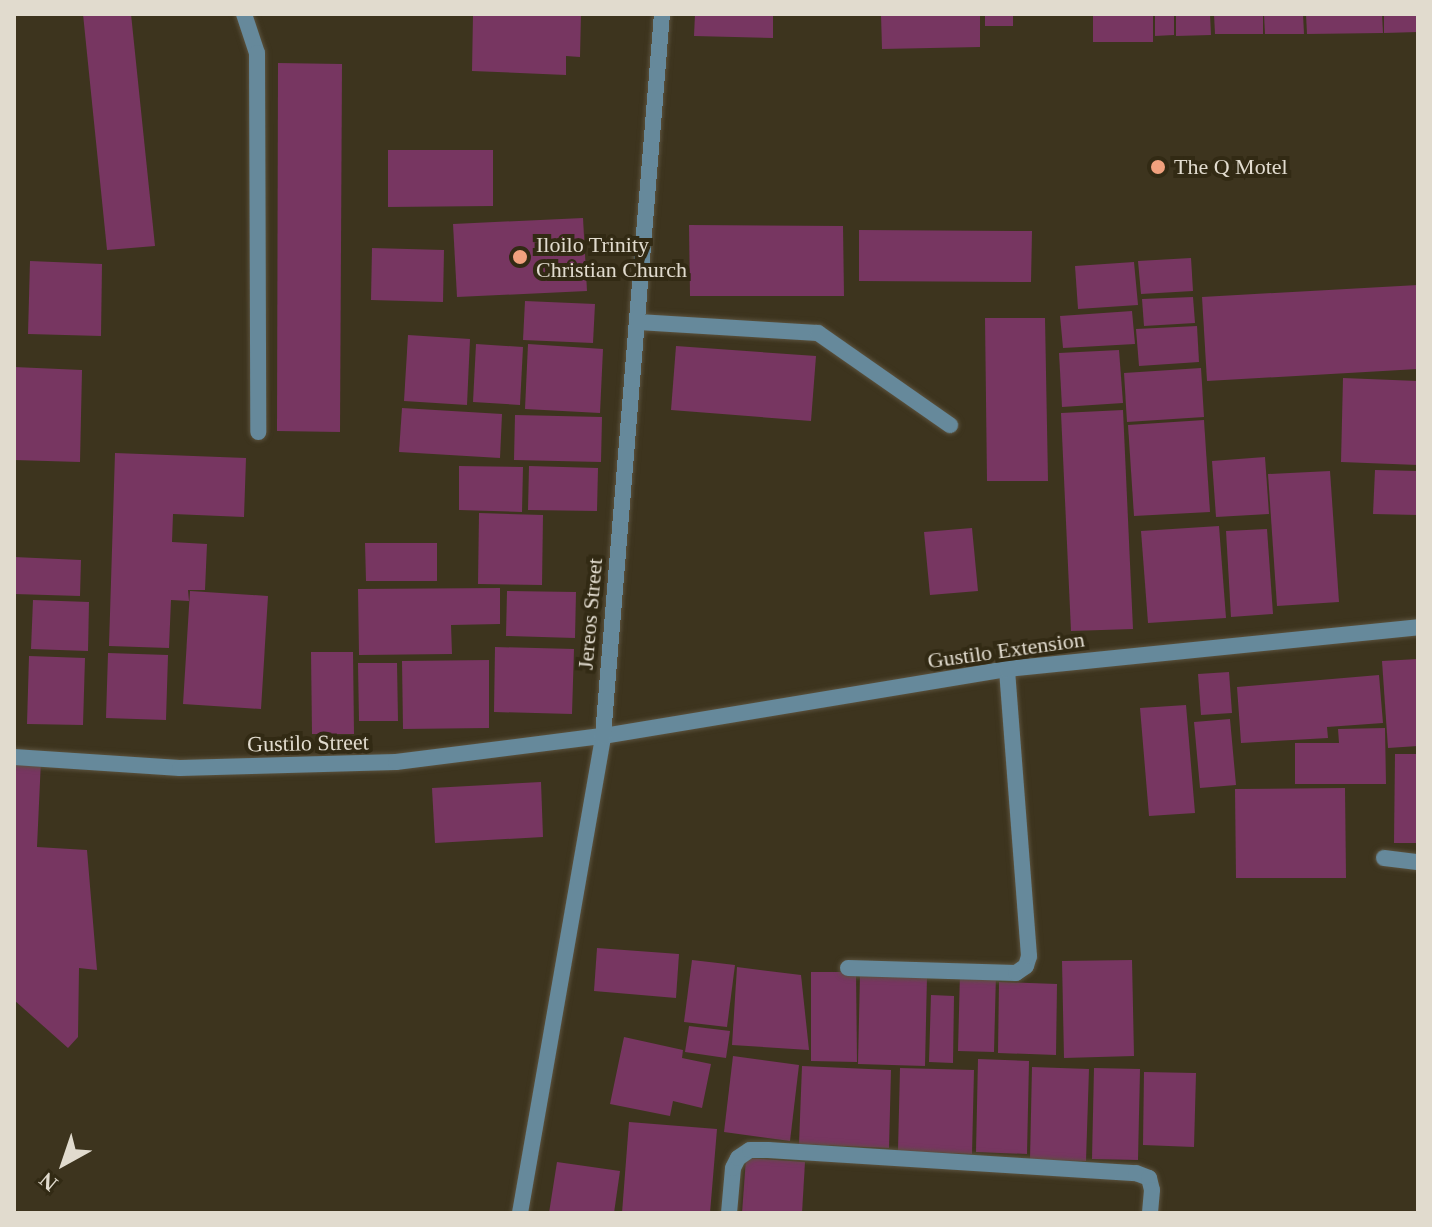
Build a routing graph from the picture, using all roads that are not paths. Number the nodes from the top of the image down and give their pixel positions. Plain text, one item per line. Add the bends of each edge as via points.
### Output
1 (244, 14) edge
2 (662, 14) edge
3 (638, 322) junction
4 (950, 425) dead end
5 (258, 432) dead end
6 (1418, 627) edge
7 (1007, 669) junction
8 (603, 736) junction
9 (14, 757) edge
10 (1384, 858) dead end
11 (1418, 862) edge
12 (848, 968) dead end
13 (520, 1213) edge
14 (729, 1213) edge
15 (1150, 1213) edge

1 - 5 street via 257,53
2 - 3 street, Jereos Street
3 - 4 street via 818,333
3 - 8 street, Jereos Street
6 - 7 street, Gustilo Extension
7 - 8 street, Gustilo Extension
7 - 12 street via 1026,966 1016,973
8 - 9 street, Gustilo Street via 396,762 180,768
8 - 13 street, Jereos Street
10 - 11 street
14 - 15 street via 738,1158 750,1150 768,1150 1136,1173 1149,1178

